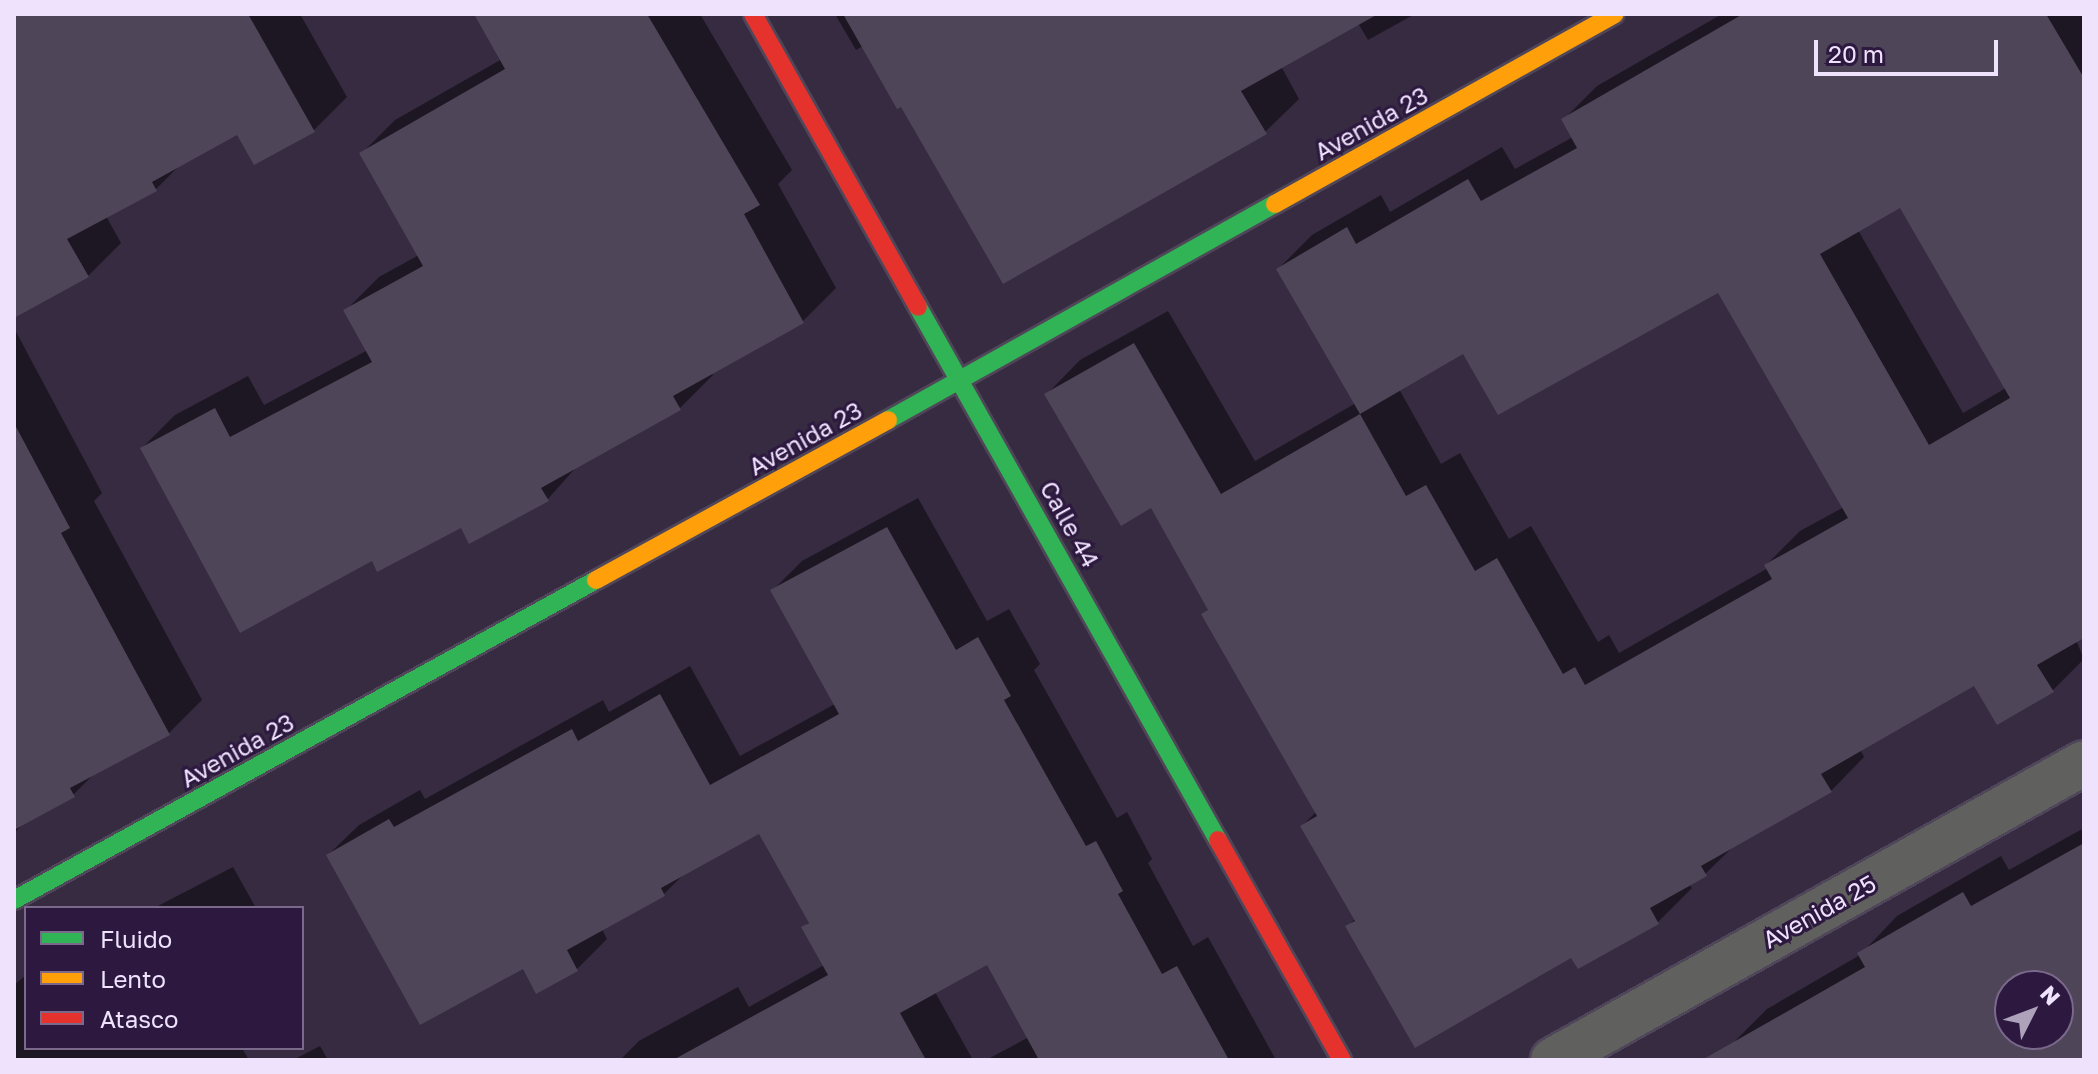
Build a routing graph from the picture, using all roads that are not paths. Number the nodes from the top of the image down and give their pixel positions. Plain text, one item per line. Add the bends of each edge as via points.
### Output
1 (753, 14) edge
2 (1615, 14) edge
3 (962, 379) junction
4 (2084, 763) edge
5 (14, 900) edge
6 (1342, 1060) edge
7 (1553, 1060) edge

1 - 3 street, Calle 44
2 - 3 street, Avenida 23
3 - 5 street, Avenida 23
3 - 6 street, Calle 44
4 - 7 street, Avenida 25

